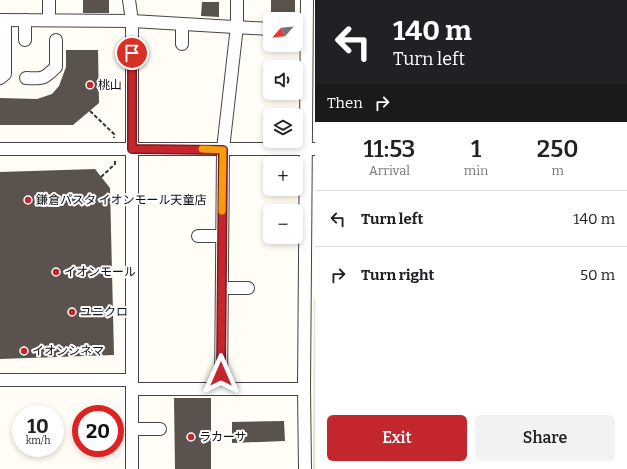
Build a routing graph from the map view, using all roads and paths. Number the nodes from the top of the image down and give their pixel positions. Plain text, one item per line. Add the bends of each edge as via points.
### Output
1 (49, 0) edge
2 (129, 0) edge
3 (237, 0) edge
4 (307, 0) edge
5 (2, 20) edge
6 (25, 20) junction
7 (49, 20) junction
8 (132, 21) junction
9 (182, 24) junction
10 (237, 26) junction
11 (263, 28) edge
12 (306, 31) edge
13 (25, 40) dead end
14 (56, 40) dead end
15 (182, 44) dead end
16 (0, 78) edge
17 (26, 78) dead end
18 (0, 149) edge
19 (132, 149) junction
20 (310, 149) edge
21 (223, 150) junction
22 (310, 218) edge
23 (198, 236) dead end
24 (222, 236) junction
25 (222, 288) junction
26 (248, 288) dead end
27 (0, 380) edge
28 (132, 384) junction
29 (221, 389) junction
30 (304, 389) junction
31 (160, 428) dead end
32 (132, 429) junction
33 (132, 469) edge
34 (305, 469) edge

1 - 7 street
2 - 8 street
3 - 10 street
4 - 12 street
5 - 6 street
5 - 16 street via 5,74
6 - 7 street
6 - 13 street
7 - 8 street
8 - 9 street
8 - 19 street
9 - 10 street
9 - 15 street
10 - 11 street
10 - 21 street
12 - 20 street
14 - 17 street via 56,67 40,79
18 - 19 street
19 - 21 street
19 - 28 street
20 - 21 street
20 - 22 street
21 - 24 street
22 - 30 street
23 - 24 street
24 - 25 street
25 - 26 street
25 - 29 street
27 - 28 street
28 - 29 street
28 - 32 street
29 - 30 street
30 - 34 street
31 - 32 street
32 - 33 street

